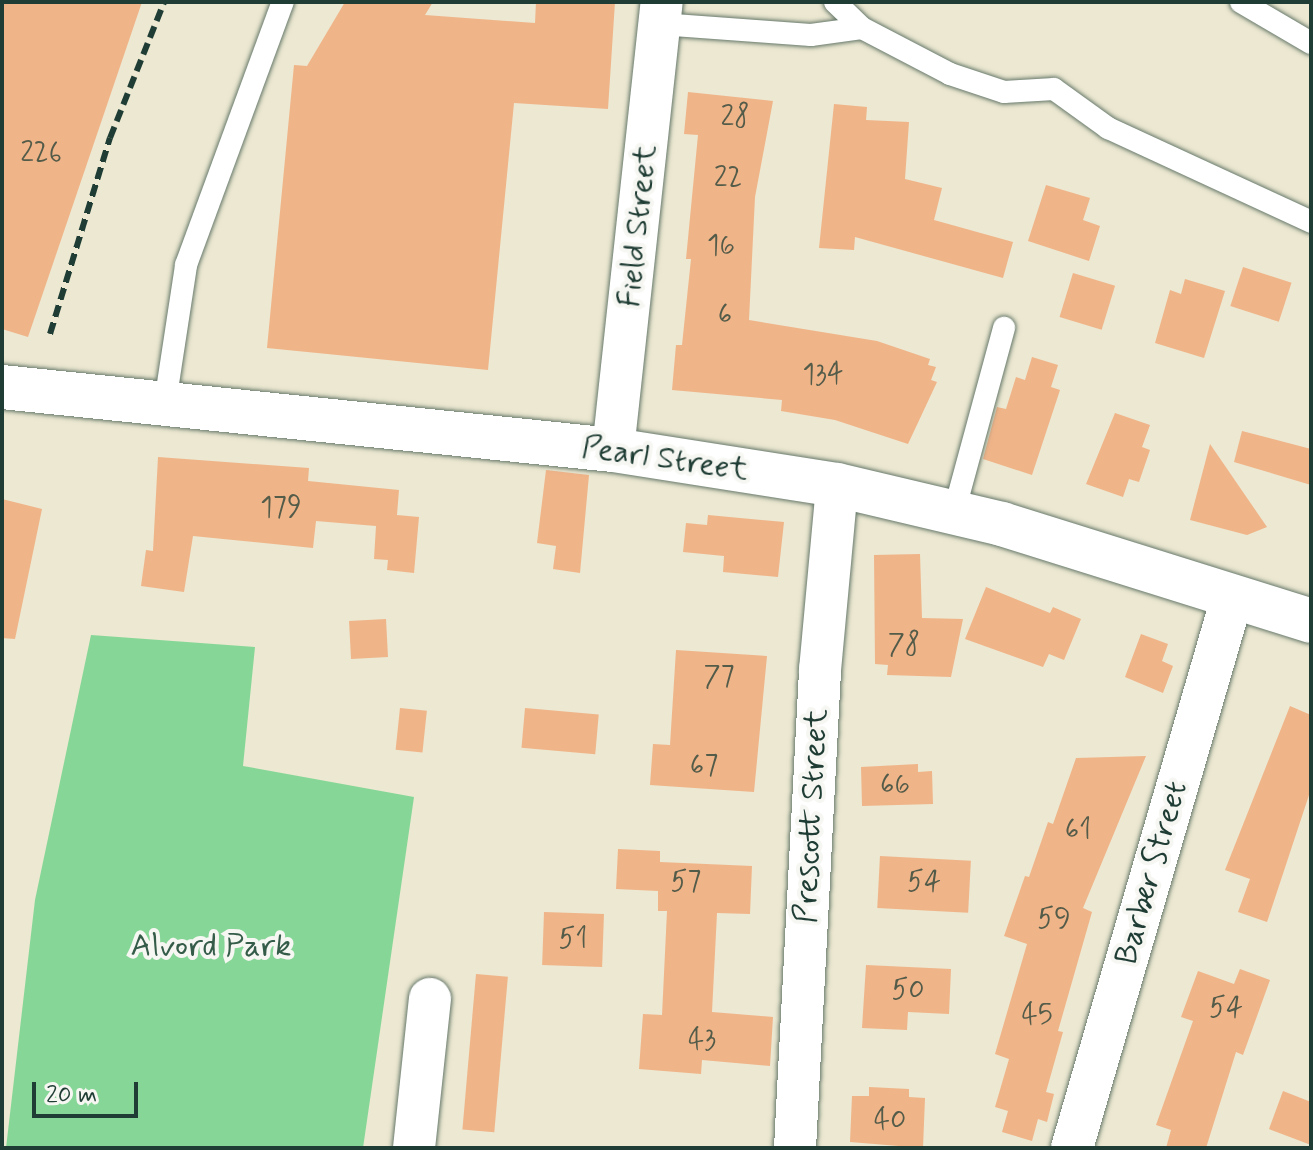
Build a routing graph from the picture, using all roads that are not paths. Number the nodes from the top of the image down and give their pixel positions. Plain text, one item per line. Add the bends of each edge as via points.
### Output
1 (283, 2) edge
2 (835, 2) edge
3 (1241, 2) edge
4 (661, 13) edge
5 (862, 28) junction
6 (1311, 43) edge
7 (1311, 222) edge
8 (1004, 328) dead end
9 (2, 387) edge
10 (165, 403) junction
11 (613, 450) junction
12 (837, 485) junction
13 (954, 512) junction
14 (1232, 598) junction
15 (1311, 621) edge
16 (430, 999) dead end
17 (414, 1148) edge
18 (795, 1148) edge
19 (1072, 1148) edge

1 - 10 lane via 186,265
2 - 5 lane
3 - 6 lane
4 - 5 lane via 811,35
4 - 11 street, Field Street
5 - 7 lane via 950,74 1004,92 1054,89 1108,128
8 - 13 lane
9 - 10 street, Pearl Street
10 - 11 street, Pearl Street
11 - 12 street, Pearl Street
12 - 13 street, Pearl Street
12 - 18 street, Prescott Street via 818,701
13 - 14 street, Pearl Street
14 - 15 street, Pearl Street
14 - 19 street, Barber Street
16 - 17 street

